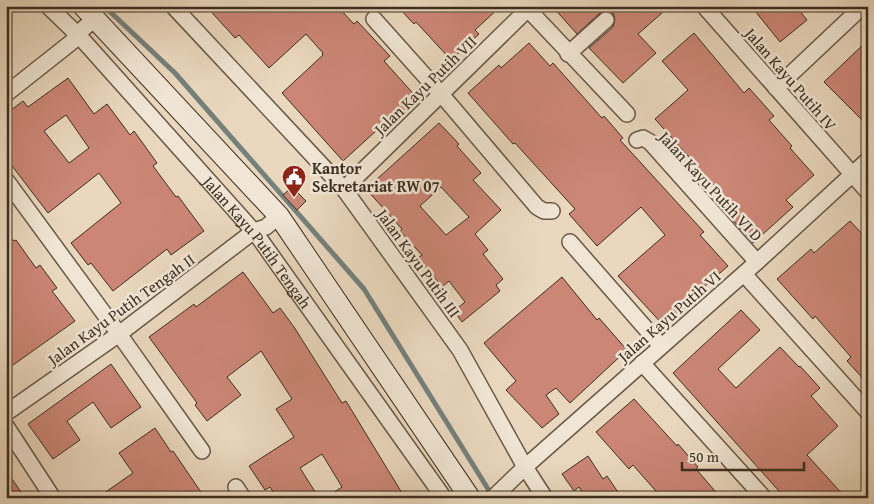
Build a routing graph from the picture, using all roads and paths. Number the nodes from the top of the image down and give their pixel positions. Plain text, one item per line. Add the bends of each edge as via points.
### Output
1 (48, 6) edge
2 (704, 6) edge
3 (863, 6) edge
4 (175, 7) edge
5 (528, 7) edge
6 (93, 16) edge
7 (374, 19) dead end
8 (606, 20) dead end
9 (77, 38) junction
10 (568, 54) junction
11 (776, 88) junction
12 (6, 94) edge
13 (441, 94) junction
14 (627, 114) dead end
15 (637, 140) dead end
16 (868, 160) edge
17 (852, 175) junction
18 (6, 180) edge
19 (344, 189) junction
20 (868, 192) edge
21 (552, 211) dead end
22 (276, 213) junction
23 (254, 231) junction
24 (570, 242) dead end
25 (758, 262) junction
26 (744, 274) junction
27 (119, 334) junction
28 (661, 346) junction
29 (642, 363) junction
30 (868, 412) edge
31 (6, 413) edge
32 (6, 426) edge
33 (202, 451) dead end
34 (521, 471) junction
35 (53, 498) edge
36 (444, 498) edge
37 (470, 498) edge
38 (493, 498) edge
39 (545, 498) edge
40 (764, 498) edge

1 - 9 street, Jalan Kayu Putih Tengah
2 - 11 street, Jalan Kayu Putih IV
3 - 11 street
4 - 19 street, Jalan Kayu Putih III
5 - 10 street
5 - 13 street, Jalan Kayu Putih VII
6 - 9 street
6 - 22 street, Jalan Kayu Putih Tengah
7 - 13 street
8 - 10 street
9 - 12 street
9 - 23 street, Jalan Kayu Putih Tengah
10 - 14 street
11 - 17 street, Jalan Kayu Putih IV
13 - 19 street, Jalan Kayu Putih VII
13 - 21 street via 537,207
15 - 25 street, Jalan Kayu Putih VI D via 644,138 650,142
16 - 17 street, Jalan Kayu Putih VI
17 - 20 street, Jalan Kayu Putih IV
17 - 25 street, Jalan Kayu Putih VI
18 - 27 street
19 - 34 street, Jalan Kayu Putih III via 460,350
22 - 23 street, Jalan Kayu Putih Tengah II via 266,227
22 - 37 street, Jalan Kayu Putih Tengah
23 - 27 street, Jalan Kayu Putih Tengah II
23 - 36 street, Jalan Kayu Putih Tengah
24 - 28 street
25 - 26 street, Jalan Kayu Putih VI
26 - 28 street, Jalan Kayu Putih VI
26 - 30 street
27 - 31 street, Jalan Kayu Putih Tengah II
27 - 33 street
28 - 29 street, Jalan Kayu Putih VI
29 - 34 street, Jalan Kayu Putih VI
29 - 40 street
32 - 35 street
34 - 38 street, Jalan Kayu Putih VI
34 - 39 street, Jalan Kayu Putih III

